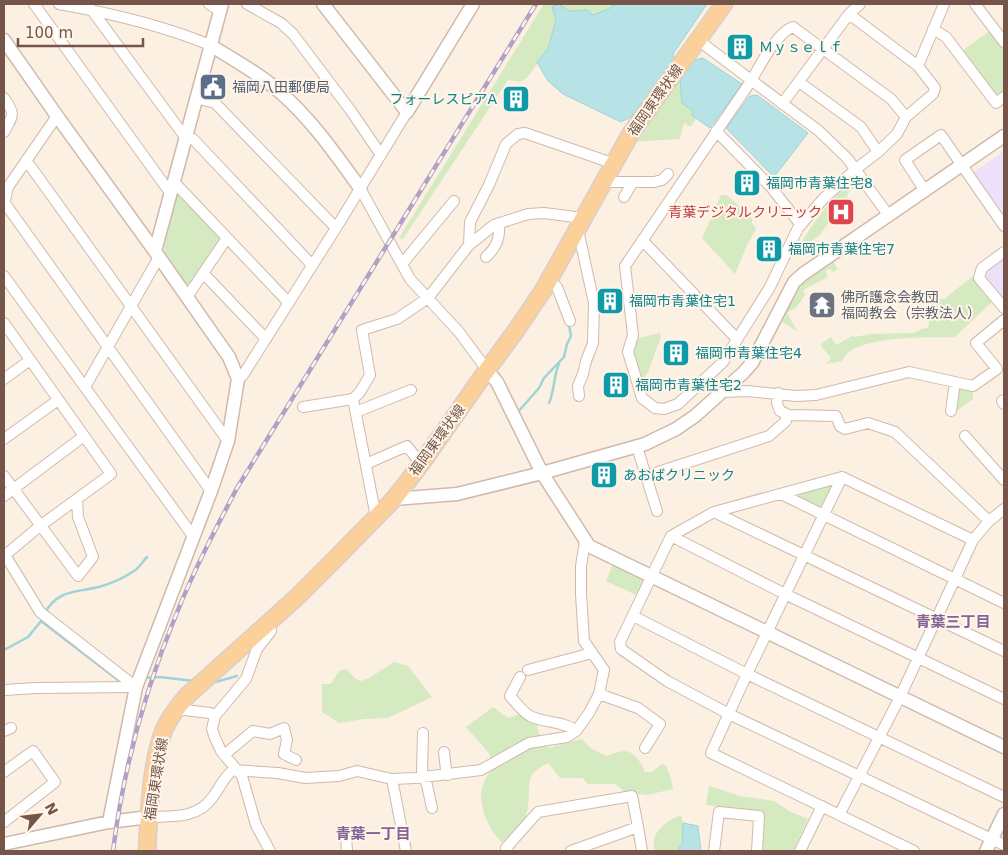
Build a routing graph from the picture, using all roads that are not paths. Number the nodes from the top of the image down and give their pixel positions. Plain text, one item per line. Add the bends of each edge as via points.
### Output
1 (34, 4) edge
2 (59, 4) edge
3 (209, 4) edge
4 (247, 4) edge
5 (323, 4) edge
6 (473, 4) edge
7 (724, 4) edge
8 (860, 4) edge
9 (944, 4) edge
10 (978, 4) edge
11 (221, 8) edge
12 (91, 9) junction
13 (849, 14) junction
14 (933, 29) junction
15 (4, 40) edge
16 (698, 40) junction
17 (1004, 42) edge
18 (210, 46) junction
19 (824, 49) junction
20 (918, 66) junction
21 (751, 81) junction
22 (799, 82) junction
23 (4, 98) edge
24 (196, 98) junction
25 (1004, 98) edge
26 (782, 104) junction
27 (407, 112) junction
28 (56, 116) junction
29 (906, 117) junction
30 (716, 131) junction
31 (4, 132) edge
32 (185, 136) junction
33 (1004, 136) edge
34 (878, 152) junction
35 (381, 155) junction
36 (26, 160) junction
37 (612, 163) junction
38 (961, 166) junction
39 (856, 169) junction
40 (668, 174) dead end
41 (602, 182) junction
42 (634, 182) junction
43 (172, 188) junction
44 (360, 188) junction
45 (925, 191) junction
46 (624, 197) dead end
47 (454, 201) dead end
48 (4, 203) edge
49 (889, 216) junction
50 (499, 223) junction
51 (580, 223) junction
52 (801, 225) junction
53 (1004, 226) edge
54 (336, 228) junction
55 (227, 238) junction
56 (642, 240) junction
57 (469, 245) junction
58 (1004, 252) edge
59 (157, 254) junction
60 (486, 257) dead end
61 (402, 264) junction
62 (312, 265) junction
63 (203, 273) junction
64 (4, 276) edge
65 (549, 281) junction
66 (186, 297) junction
67 (428, 298) junction
68 (289, 303) junction
69 (131, 306) junction
70 (1004, 308) edge
71 (1004, 320) edge
72 (570, 322) dead end
73 (4, 323) edge
74 (266, 339) junction
75 (737, 340) junction
76 (108, 347) junction
77 (30, 360) junction
78 (487, 370) junction
79 (4, 379) edge
80 (238, 379) junction
81 (954, 382) junction
82 (84, 387) junction
83 (411, 390) dead end
84 (722, 392) junction
85 (778, 393) junction
86 (579, 396) dead end
87 (353, 399) junction
88 (58, 400) junction
89 (1004, 400) edge
90 (1004, 404) edge
91 (303, 407) dead end
92 (951, 411) dead end
93 (356, 412) junction
94 (786, 414) junction
95 (84, 436) junction
96 (965, 436) dead end
97 (4, 439) edge
98 (228, 441) junction
99 (637, 447) junction
100 (366, 464) junction
101 (421, 464) junction
102 (542, 473) junction
103 (4, 476) edge
104 (646, 476) junction
105 (842, 478) junction
106 (1004, 480) edge
107 (13, 488) junction
108 (211, 491) junction
109 (781, 494) junction
110 (4, 496) edge
111 (77, 499) junction
112 (394, 499) junction
113 (1004, 509) edge
114 (657, 511) dead end
115 (714, 512) junction
116 (824, 516) junction
117 (376, 517) junction
118 (989, 521) junction
119 (40, 526) junction
120 (193, 536) junction
121 (671, 536) junction
122 (973, 540) junction
123 (585, 541) junction
124 (4, 556) edge
125 (804, 556) junction
126 (651, 576) junction
127 (956, 579) junction
128 (785, 594) junction
129 (1004, 603) edge
130 (633, 616) junction
131 (937, 620) junction
132 (266, 624) junction
133 (767, 632) junction
134 (1004, 651) edge
135 (592, 653) junction
136 (918, 658) junction
137 (747, 674) junction
138 (136, 687) junction
139 (4, 690) edge
140 (599, 694) junction
141 (900, 697) junction
142 (1004, 699) edge
143 (176, 709) junction
144 (729, 714) junction
145 (215, 716) junction
146 (576, 731) junction
147 (423, 733) dead end
148 (879, 737) junction
149 (645, 748) dead end
150 (1004, 748) edge
151 (444, 752) dead end
152 (224, 754) junction
153 (296, 760) dead end
154 (238, 770) junction
155 (4, 772) edge
156 (448, 775) junction
157 (860, 776) junction
158 (423, 777) junction
159 (392, 779) junction
160 (1004, 797) edge
161 (822, 806) junction
162 (432, 808) dead end
163 (1004, 814) edge
164 (839, 815) junction
165 (149, 817) junction
166 (4, 822) edge
167 (109, 822) junction
168 (638, 827) junction
169 (346, 836) dead end
170 (992, 839) junction
171 (4, 845) edge
172 (1004, 846) edge
173 (8, 851) edge
174 (147, 851) edge
175 (270, 851) edge
176 (348, 851) edge
177 (406, 851) edge
178 (508, 851) edge
179 (571, 851) edge
180 (642, 851) edge
181 (714, 851) edge
182 (757, 851) edge
183 (800, 851) edge
184 (914, 851) edge
185 (986, 851) edge

1 - 43 street
2 - 12 street
3 - 11 street
4 - 35 street via 281,23 293,34
5 - 27 street
6 - 27 street
7 - 16 main road, 福岡東環状線
8 - 13 street
9 - 14 street
10 - 17 street
11 - 18 street
12 - 18 street via 180,32
12 - 32 street
13 - 19 street
13 - 20 street
14 - 20 street
14 - 25 street via 946,37 996,103
15 - 28 street
16 - 21 street
16 - 37 main road, 福岡東環状線
18 - 24 street
18 - 44 street via 261,78 298,109
19 - 21 street via 792,27 786,29 768,51
19 - 22 street
19 - 29 street via 891,99
20 - 29 street via 935,88 933,94
21 - 26 street
21 - 30 street
22 - 26 street
22 - 34 street via 861,127
23 - 31 street via 12,109
24 - 32 street
24 - 54 street via 215,103
26 - 39 street via 819,131
27 - 35 street
28 - 36 street
28 - 59 street
29 - 34 street via 897,134
30 - 52 street via 770,186
30 - 56 street
32 - 43 street
32 - 62 street via 192,139
33 - 38 street
34 - 39 street
35 - 44 street
36 - 48 street via 8,186
36 - 69 street
37 - 41 main road, 福岡東環状線
37 - 57 street via 518,134 506,144 470,222
38 - 45 street
38 - 45 street via 942,136 905,160
38 - 53 street
39 - 49 street
39 - 52 street via 824,198
40 - 42 street via 654,182
41 - 42 street
41 - 51 main road, 福岡東環状線
42 - 46 street
43 - 55 street
43 - 59 street
44 - 54 street
44 - 61 street
45 - 49 street
47 - 61 street
48 - 76 street
49 - 84 street via 794,282 752,363
50 - 51 street via 544,213
50 - 57 street
50 - 60 street via 497,245
51 - 65 main road, 福岡東環状線
51 - 86 street via 594,304 593,344 578,386
52 - 75 street via 770,287
54 - 62 street
55 - 63 street
55 - 68 street
56 - 75 street
56 - 75 street via 625,266 633,334 628,352 642,398 655,408 664,409 678,404 723,362
57 - 67 street
58 - 70 street via 982,268 979,278
59 - 66 street
59 - 69 street
61 - 67 street via 410,279
62 - 68 street
63 - 66 street
63 - 74 street
64 - 82 street
65 - 72 street via 558,287
65 - 78 main road, 福岡東環状線
66 - 80 street via 229,358
67 - 78 street
67 - 87 street via 397,319 362,330 370,375
68 - 74 street
69 - 76 street
69 - 98 street
71 - 81 street via 976,344 997,369 973,386
73 - 77 street
74 - 80 street
76 - 82 street
76 - 108 street
77 - 79 street
77 - 88 street
78 - 101 main road, 福岡東環状線
78 - 102 street via 497,382
80 - 98 street
81 - 85 street via 909,372 816,395
81 - 92 street
82 - 120 street
83 - 93 street
84 - 85 street
84 - 99 street via 676,429
85 - 94 street via 780,411
87 - 91 street
87 - 93 street
88 - 95 street
88 - 97 street
89 - 90 street
93 - 100 street
94 - 104 street via 786,421 769,436
94 - 118 street via 836,416 845,429 868,423 895,432
95 - 107 street
95 - 111 street via 111,474
96 - 106 street
98 - 108 street
99 - 102 street
99 - 104 street
100 - 101 street via 407,446
100 - 117 street
101 - 112 main road, 福岡東環状線
102 - 112 street via 457,494
102 - 123 street
103 - 107 street
104 - 114 street
105 - 109 street
105 - 116 street
105 - 122 street
107 - 110 street
107 - 119 street
108 - 120 street
109 - 115 street
109 - 116 street
111 - 119 street
111 - 119 street via 78,517 93,557 78,576
112 - 117 main road, 福岡東環状線
113 - 118 street
115 - 121 street
115 - 125 street
116 - 125 street
116 - 127 street
117 - 132 main road, 福岡東環状線
118 - 122 street
119 - 124 street
120 - 138 street
121 - 126 street
121 - 128 street
122 - 127 street
123 - 126 street via 589,546
123 - 135 street via 581,566 581,611 584,641
124 - 138 street via 40,612
125 - 128 street
125 - 131 street
126 - 130 street
126 - 133 street
127 - 129 street
127 - 131 street
128 - 133 street
128 - 136 street
130 - 137 street
130 - 144 street via 620,642 621,648 667,681
131 - 134 street
131 - 136 street
132 - 143 main road, 福岡東環状線
132 - 145 street via 270,631 257,648 246,679
133 - 137 street
133 - 141 street
135 - 140 street via 604,670
135 - 146 street via 524,673 510,696 528,715 571,726
136 - 141 street
136 - 142 street
137 - 144 street
137 - 148 street
138 - 139 street
138 - 167 street
140 - 146 street
140 - 149 street via 638,708 660,724
141 - 148 street
141 - 150 street
143 - 145 street
143 - 165 main road, 福岡東環状線 via 160,740
144 - 157 street
144 - 161 street via 711,753
145 - 152 street via 214,738
146 - 156 street via 567,736 529,743 481,770
147 - 158 street
148 - 157 street
148 - 160 street
151 - 156 street
152 - 153 street via 253,731 270,734 284,728 287,740 284,754
152 - 154 street
154 - 159 street via 305,778 339,776 357,771
154 - 165 street via 225,776 212,799 199,811 188,815
154 - 175 street via 256,825
155 - 166 street via 33,751 55,782
156 - 158 street
157 - 164 street
157 - 170 street
158 - 159 street
158 - 162 street via 428,784
159 - 177 street
161 - 164 street
161 - 183 street
163 - 170 street
164 - 184 street
165 - 167 street
165 - 174 main road, 福岡東環状線
167 - 171 street
168 - 178 street via 632,796 538,812 506,848
168 - 179 street
168 - 180 street
169 - 176 street
170 - 172 street
170 - 185 street
171 - 173 street
181 - 182 street via 719,812 759,816

